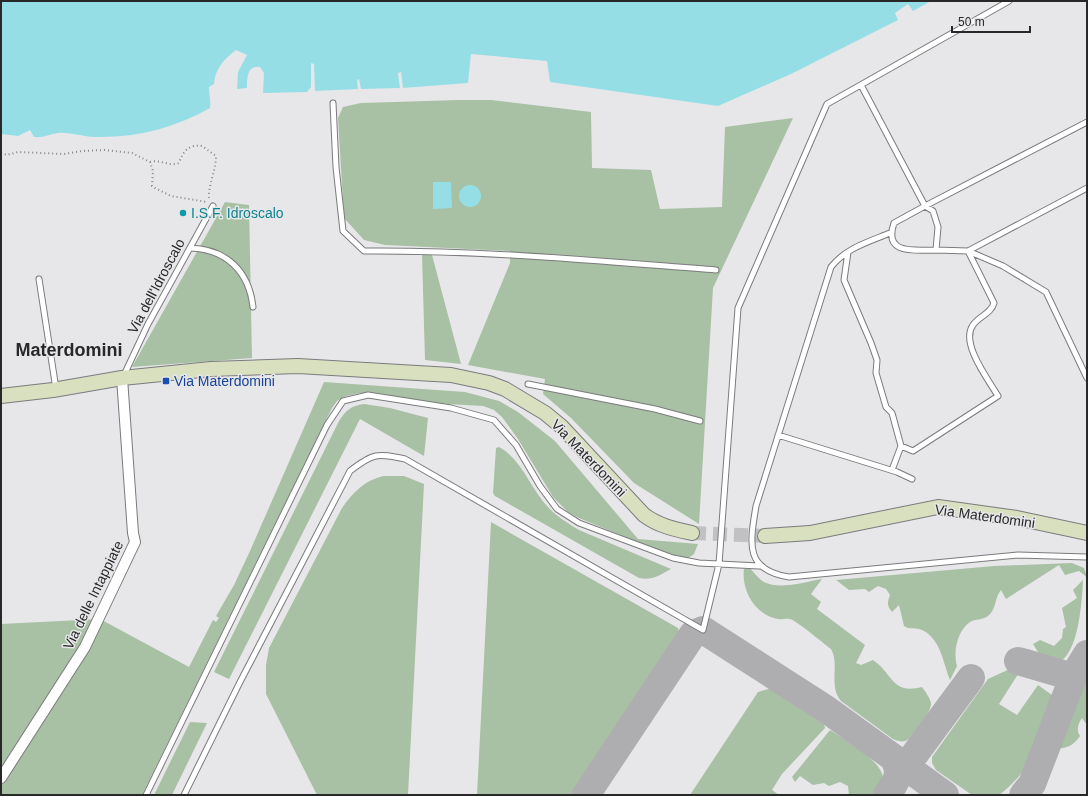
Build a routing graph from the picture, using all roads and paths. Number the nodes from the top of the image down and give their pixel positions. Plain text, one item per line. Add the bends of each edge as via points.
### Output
1 (1009, 1) edge
2 (861, 85) junction
3 (333, 103) dead end
4 (1087, 122) edge
5 (1, 153) edge
6 (150, 162) junction
7 (1087, 188) edge
8 (213, 206) dead end
9 (925, 206) junction
10 (890, 233) junction
11 (190, 248) junction
12 (936, 250) junction
13 (968, 251) junction
14 (848, 252) junction
15 (716, 270) dead end
16 (39, 279) dead end
17 (253, 307) dead end
18 (122, 378) junction
19 (1087, 378) edge
20 (528, 384) dead end
21 (56, 390) junction
22 (1, 396) edge
23 (700, 421) dead end
24 (778, 435) junction
25 (901, 446) junction
26 (892, 470) junction
27 (912, 479) dead end
28 (692, 533) tunnel mouth
29 (1087, 533) edge
30 (765, 536) tunnel mouth
31 (1087, 557) edge
32 (718, 564) junction
33 (759, 566) junction
34 (1, 778) edge
35 (146, 795) edge
36 (184, 795) edge

1 - 2 lane
2 - 9 lane
2 - 32 lane via 827,104 738,308
3 - 15 lane via 343,231 364,251 510,254
4 - 9 lane
5 - 6 path via 64,154 104,150 132,153
6 - 6 path via 157,160 173,166 179,163 184,151 190,146 202,146 213,153 216,156 216,166 209,194 210,204 206,201 171,196 152,186 153,171
7 - 13 lane
8 - 11 lane, Via dell'Idroscalo
9 - 10 lane via 894,223
9 - 12 lane via 933,211 938,228
10 - 12 lane via 894,244 902,249
10 - 14 lane
11 - 17 lane via 204,248 220,254 231,262 246,281
11 - 18 lane, Via dell'Idroscalo
12 - 13 lane
13 - 19 lane via 1003,266 1046,292
13 - 25 lane via 994,303 992,309 974,323 969,332 970,346 998,396 913,451
14 - 24 lane via 831,266
14 - 25 lane via 844,280 877,360 876,373 886,407 892,413
16 - 21 lane
18 - 21 street, Via Materdomini
18 - 28 street, Via Materdomini via 211,369 298,366 452,375 489,383 526,400 562,427 644,515 668,528
18 - 34 street, Via delle Intappiate via 135,542 85,647
20 - 23 lane via 655,409
21 - 22 street, Via Materdomini
24 - 26 lane
24 - 33 lane via 752,527 752,551
25 - 26 lane
26 - 27 lane
29 - 30 street, Via Materdomini via 1018,518 938,507 810,533
31 - 33 lane via 1018,555 789,577 773,575
32 - 33 lane
32 - 35 lane via 673,558 586,526 563,513 540,486 516,445 494,420 451,408 368,395 343,402 327,425
32 - 36 lane via 703,630 406,459 385,454 373,455 350,471

